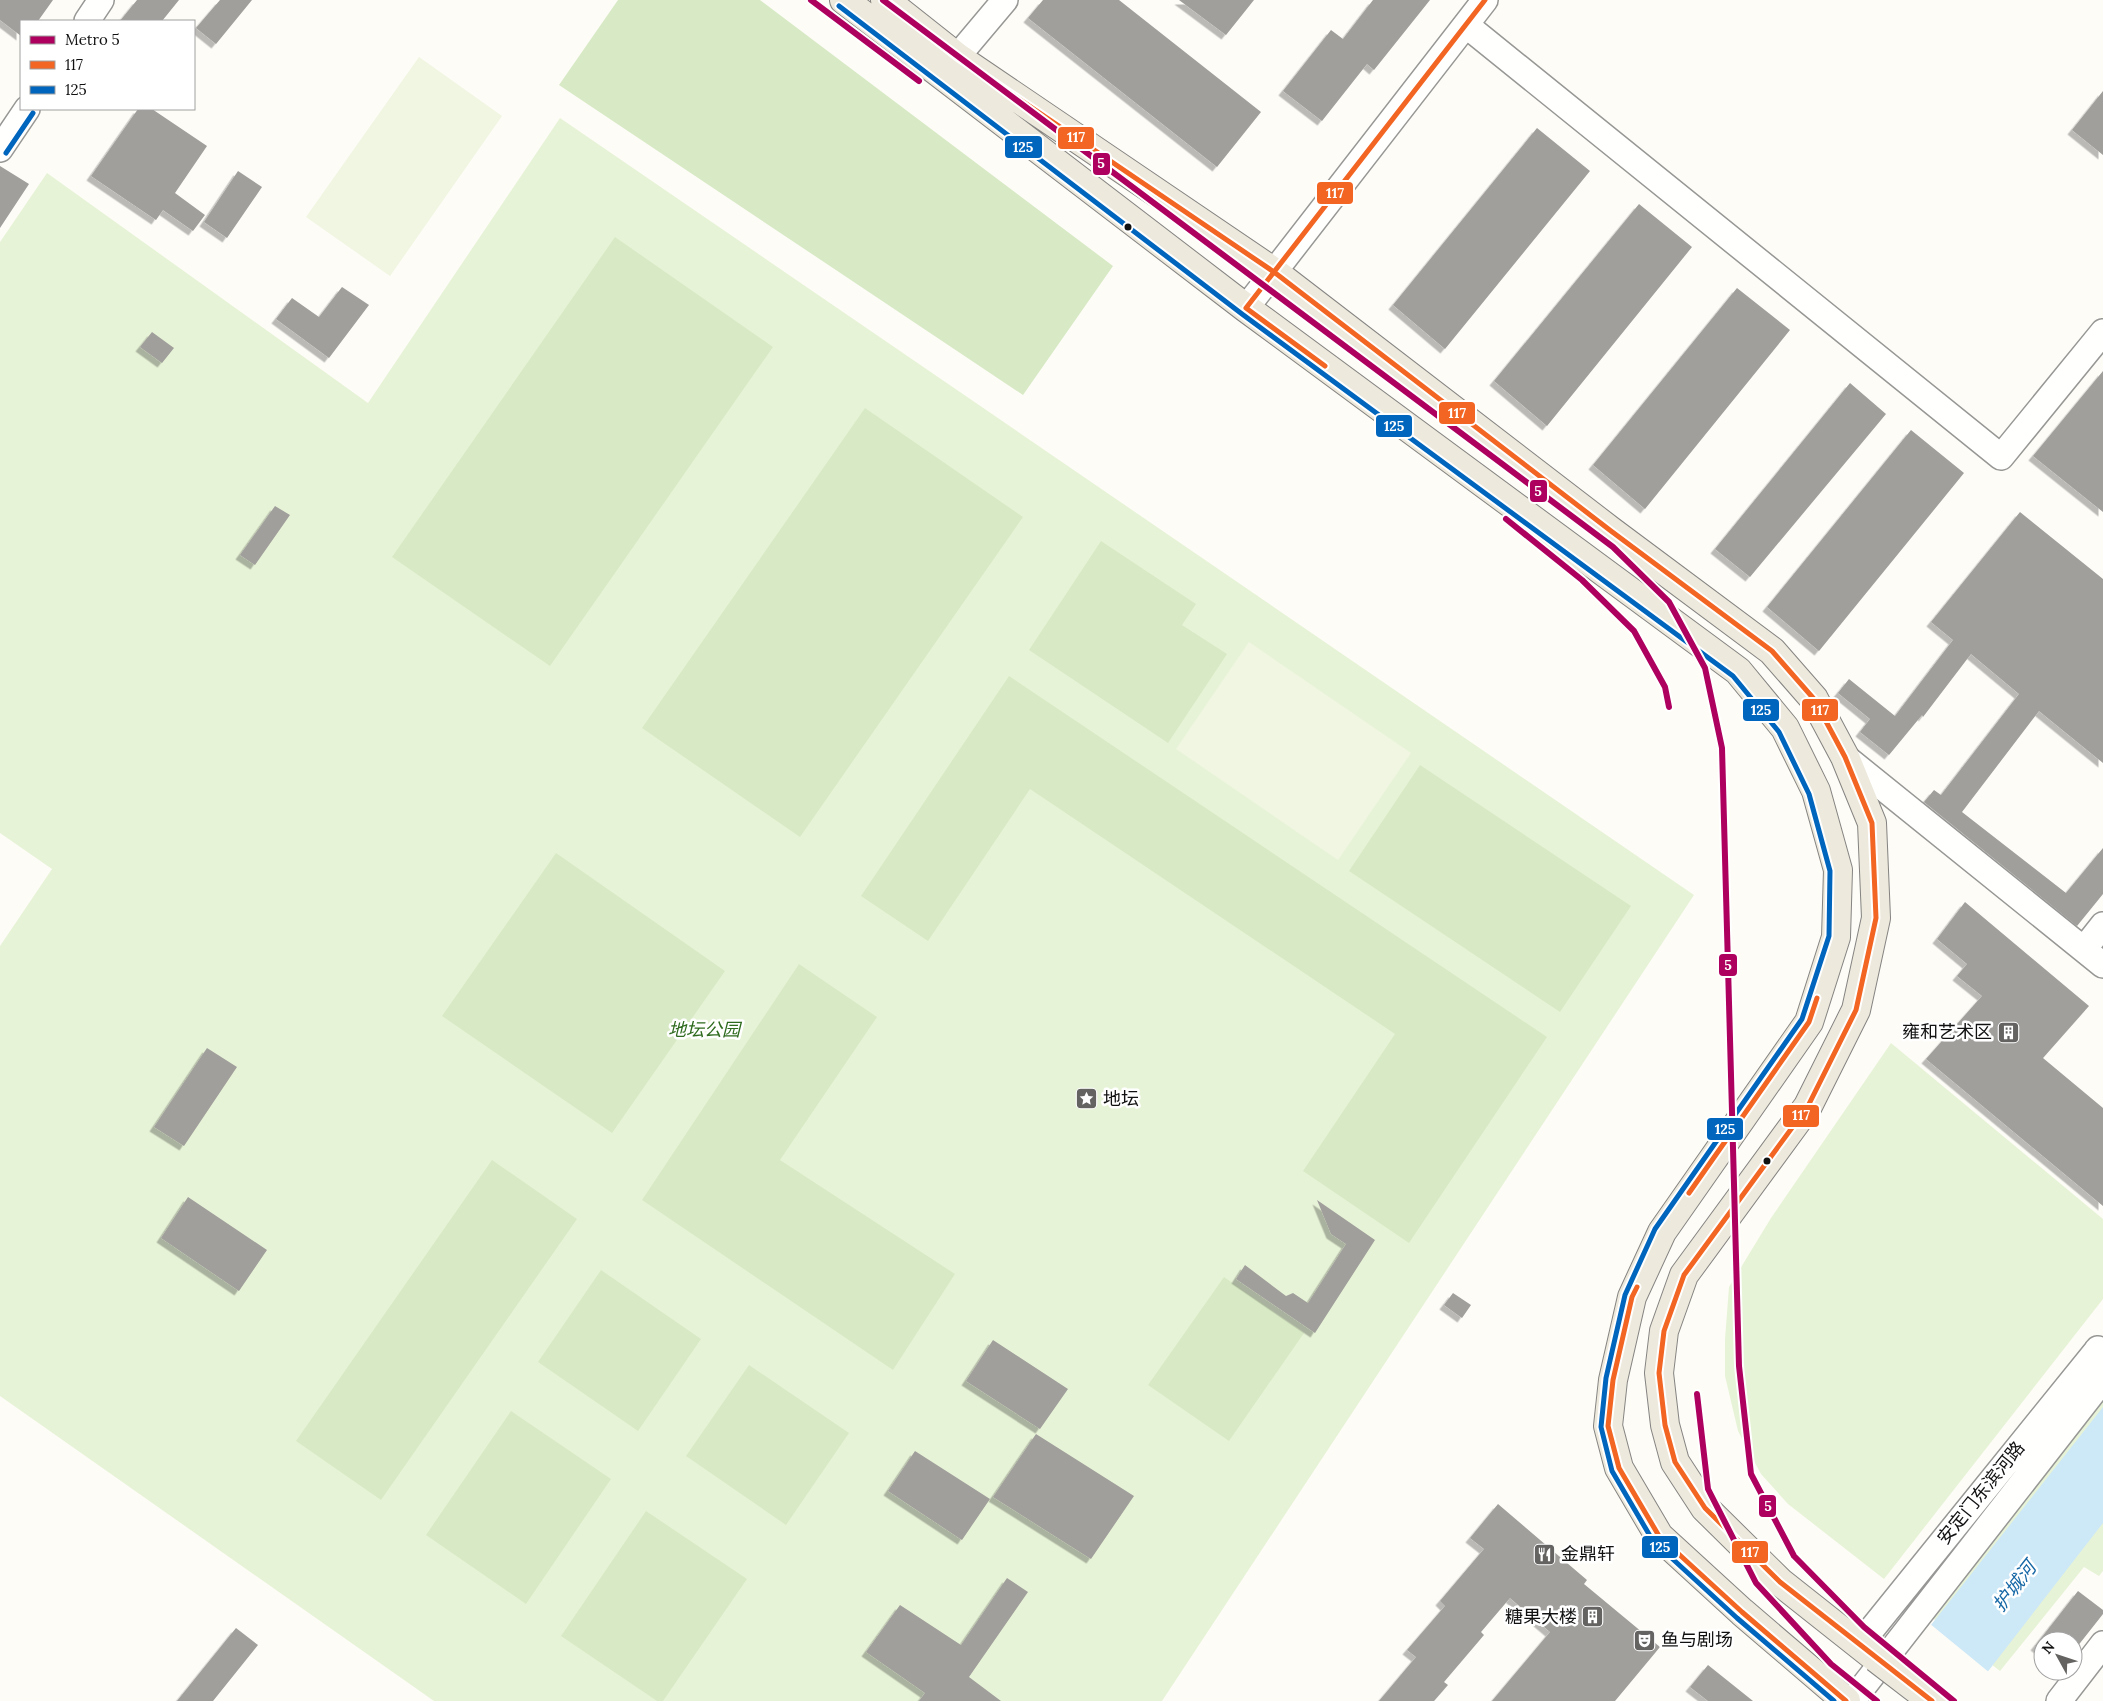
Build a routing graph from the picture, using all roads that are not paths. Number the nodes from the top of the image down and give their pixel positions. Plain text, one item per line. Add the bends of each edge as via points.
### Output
1 (102, 0) edge
2 (844, 0) edge
3 (885, 0) edge
4 (1004, 0) edge
5 (1485, 0) edge
6 (88, 20) edge
7 (1466, 25) junction
8 (957, 56) junction
9 (26, 110) edge
10 (0, 149) edge
11 (1274, 272) junction
12 (1246, 308) junction
13 (2103, 332) edge
14 (1845, 757) junction
15 (2103, 926) edge
16 (2084, 949) junction
17 (2103, 965) edge
18 (2100, 1346) edge
19 (2103, 1644) edge
20 (1868, 1651) junction
21 (1838, 1698) edge
22 (1932, 1701) edge
23 (2058, 1701) edge

1 - 6 street
2 - 12 main road
3 - 8 main road
4 - 8 street
5 - 7 street
7 - 11 street
7 - 13 street via 2001,457
8 - 11 main road
9 - 10 street
11 - 12 street
11 - 14 main road via 1772,651 1814,699
12 - 21 main road via 1738,671 1786,728 1816,791 1838,880 1836,937 1809,1022 1662,1232 1632,1298 1613,1380 1608,1426 1619,1468 1659,1536
14 - 16 street
14 - 20 main road via 1872,823 1876,918 1856,1010 1808,1106 1684,1274 1664,1331 1659,1373 1665,1425 1676,1462 1705,1508 1780,1582
15 - 16 street
16 - 17 street
18 - 20 street, 安定门东滨河路
18 - 21 street via 2094,1391
19 - 23 street
20 - 22 main road, bridge

